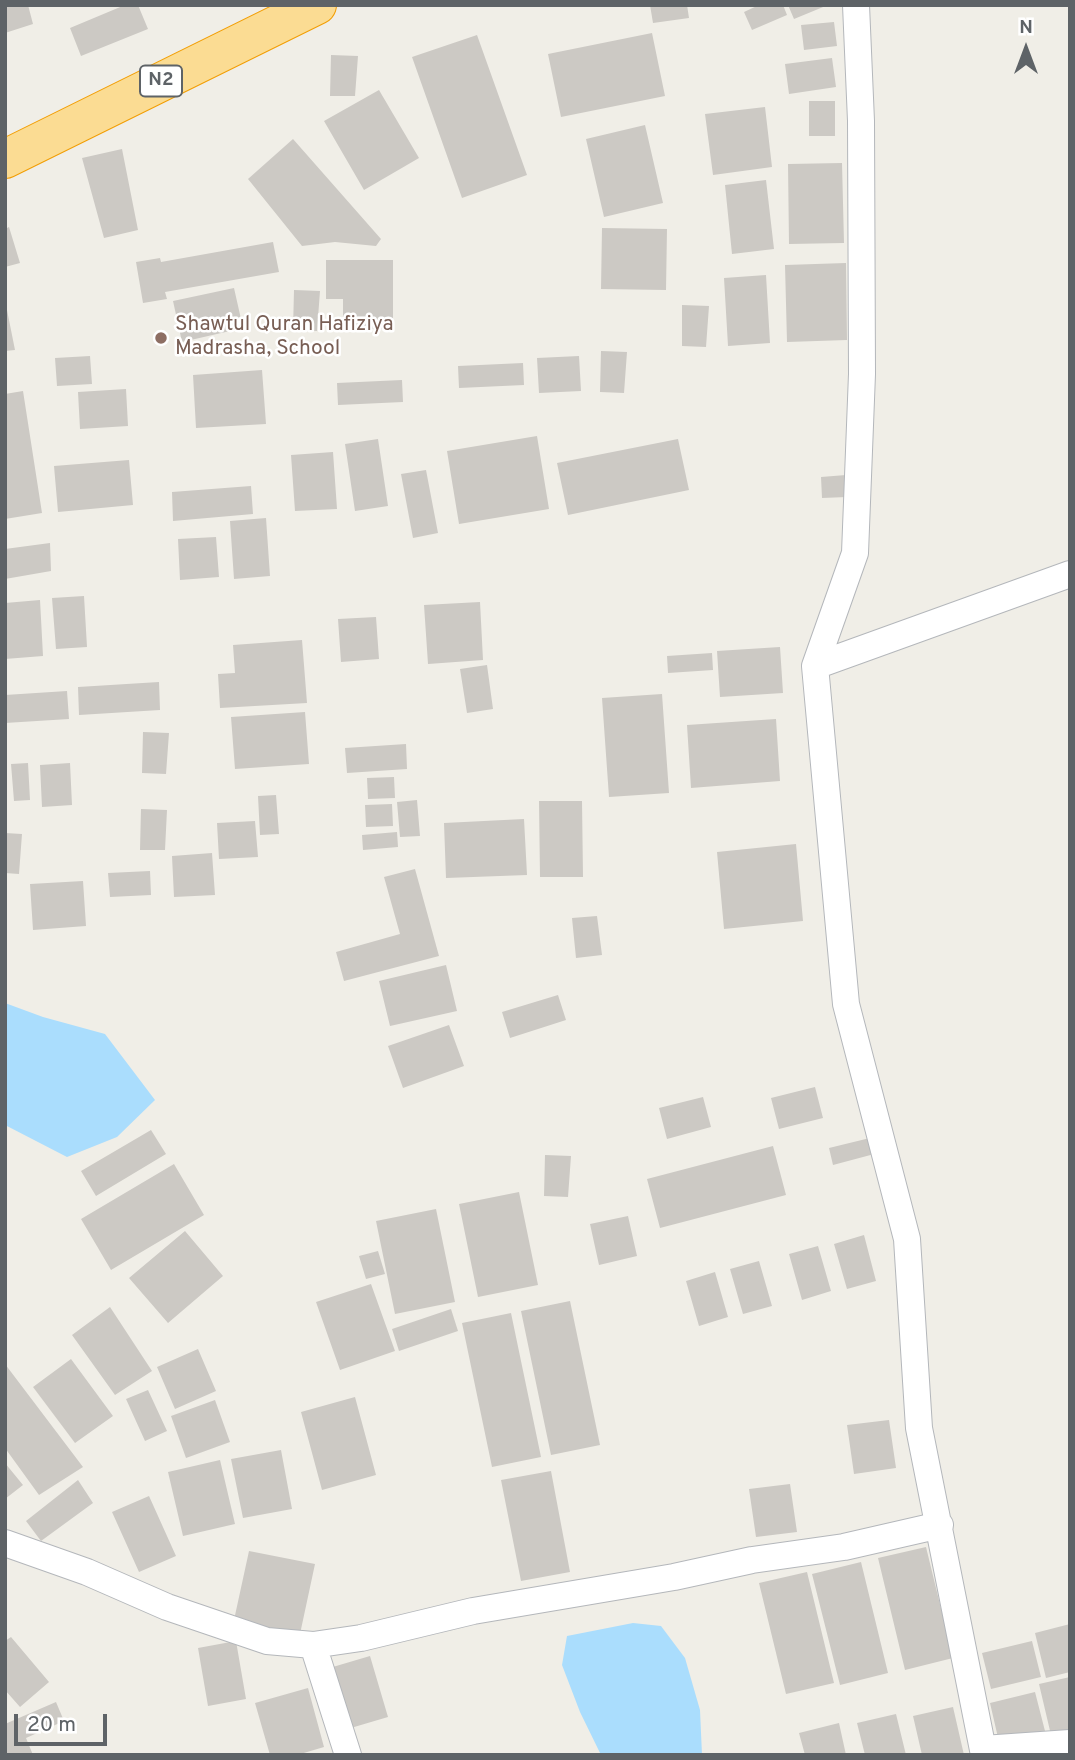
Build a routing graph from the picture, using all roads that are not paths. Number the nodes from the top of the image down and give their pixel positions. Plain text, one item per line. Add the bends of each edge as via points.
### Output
1 (317, 5) edge
2 (856, 5) edge
3 (5, 159) edge
4 (1070, 574) edge
5 (815, 666) junction
6 (940, 1525) junction
7 (5, 1543) edge
8 (313, 1645) junction
9 (1070, 1743) edge
10 (984, 1752) edge
11 (348, 1755) edge

1 - 3 highway, N2
2 - 5 street via 862,374 855,553
4 - 5 street
5 - 6 street via 846,1004 907,1239 919,1428
6 - 8 street via 844,1547 472,1611
6 - 10 street
7 - 8 street via 267,1641
8 - 11 street
9 - 10 street

